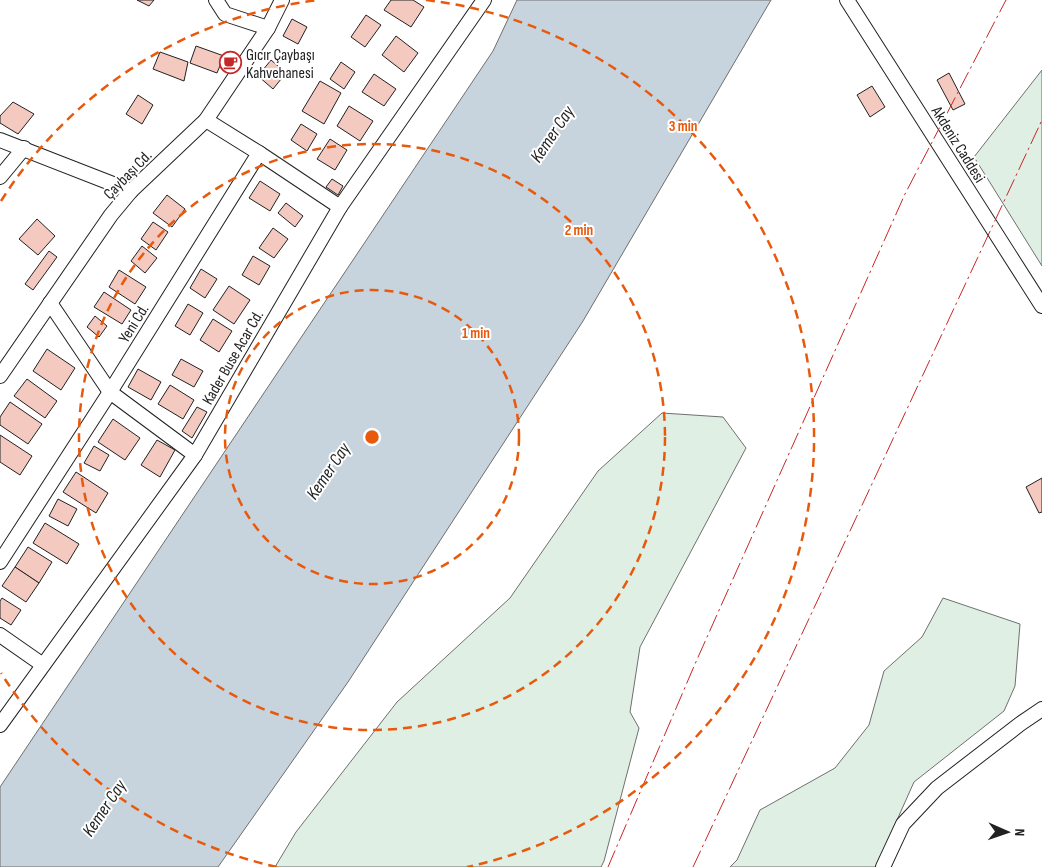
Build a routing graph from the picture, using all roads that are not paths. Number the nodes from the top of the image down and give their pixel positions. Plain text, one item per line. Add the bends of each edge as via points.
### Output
1 (216, 0) edge
2 (282, 0) edge
3 (483, 0) edge
4 (847, 0) edge
5 (268, 28) junction
6 (206, 120) junction
7 (0, 140) edge
8 (24, 148) junction
9 (259, 153) junction
10 (0, 177) edge
11 (131, 191) junction
12 (340, 207) junction
13 (50, 303) junction
14 (1042, 306) edge
15 (0, 376) edge
16 (110, 392) junction
17 (195, 455) junction
18 (0, 562) edge
19 (0, 635) edge
20 (43, 664) junction
21 (1042, 709) edge
22 (0, 725) edge
23 (883, 867) edge

1 - 5 street via 224,14
2 - 5 street, Çaybaşı Cd.
3 - 12 street, Kader Buse Acar Cd.
4 - 14 street, Akdeniz Caddesi
5 - 6 street, Çaybaşı Cd.
6 - 9 street
6 - 11 street, Çaybaşı Cd.
7 - 8 street
8 - 10 street
8 - 11 street
9 - 12 street
9 - 16 street, Yeni Cd.
11 - 13 street, Çaybaşı Cd.
12 - 17 street, Kader Buse Acar Cd.
13 - 15 street, Çaybaşı Cd.
13 - 16 street
16 - 17 street
16 - 18 street, Yeni Cd.
17 - 20 street, Kader Buse Acar Cd.
19 - 20 street
20 - 22 street, Kader Buse Acar Cd.
21 - 23 street via 937,788 903,824

